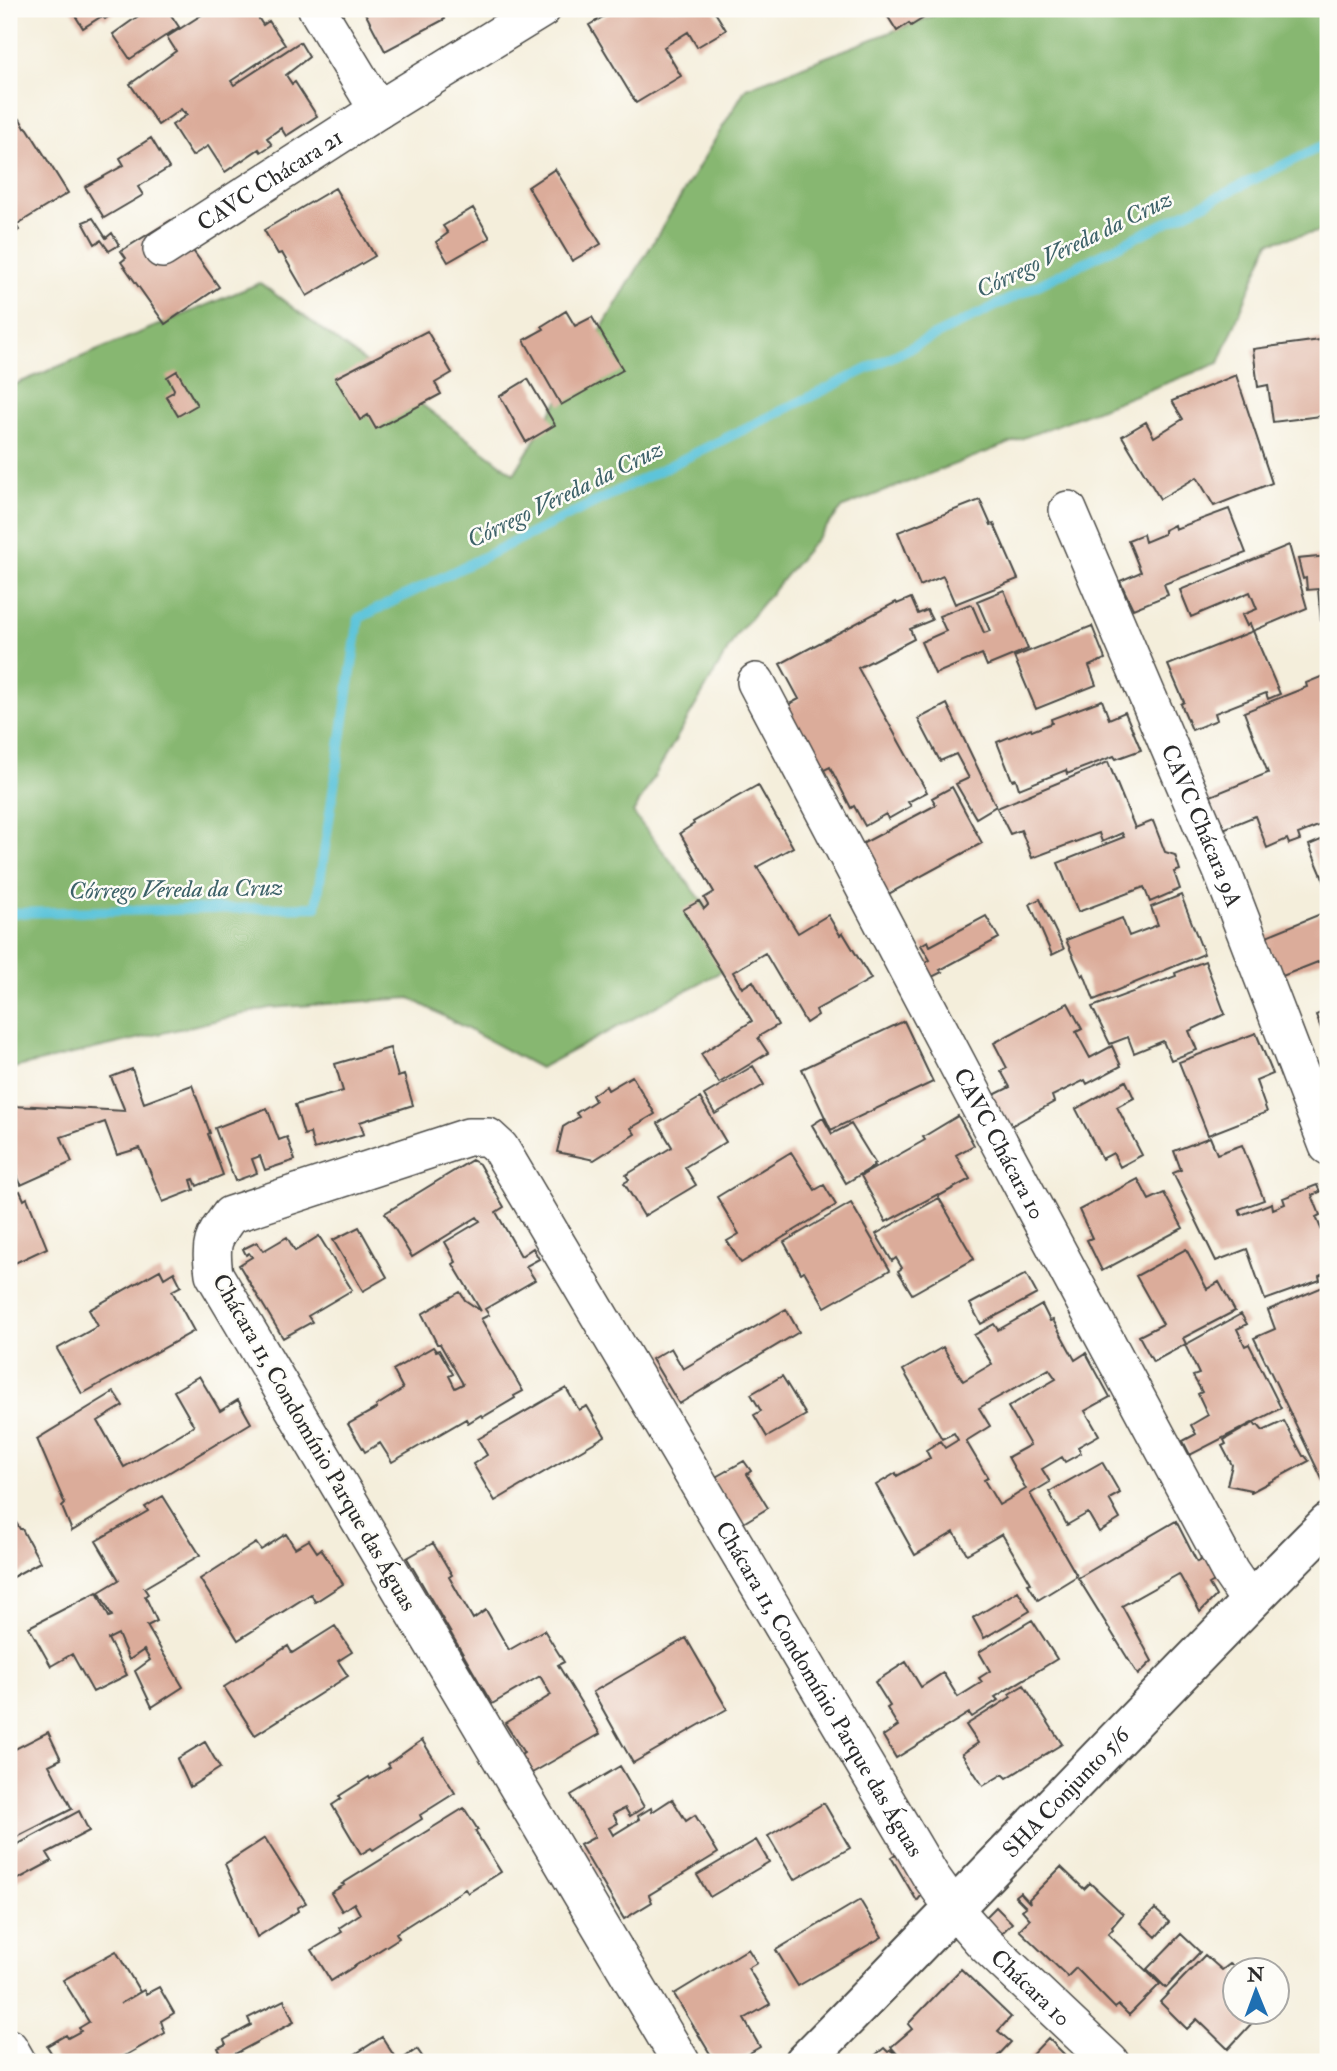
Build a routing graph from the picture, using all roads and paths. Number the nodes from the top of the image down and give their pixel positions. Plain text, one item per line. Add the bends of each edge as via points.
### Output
1 (317, 9) edge
2 (542, 9) edge
3 (378, 110) junction
4 (162, 249) dead end
5 (1068, 510) dead end
6 (756, 682) dead end
7 (1328, 1146) edge
8 (1328, 1523) edge
9 (1250, 1601) junction
10 (955, 1910) junction
11 (9, 2048) edge
12 (17, 2062) edge
13 (681, 2062) edge
14 (804, 2062) edge
15 (1110, 2062) edge

1 - 3 street
2 - 3 street, CAVC Chácara 21
3 - 4 street, CAVC Chácara 21
5 - 7 street, CAVC Chácara 9A via 1222,871
6 - 9 street, CAVC Chácara 10 via 1230,1572
8 - 9 street, SHA Conjunto 5/6
9 - 10 street, SHA Conjunto 5/6
10 - 13 street, Chácara 11, Condomínio Parque das Águas via 930,1875 500,1148 488,1137 468,1137 230,1215 215,1235 211,1251 214,1274
10 - 14 street, SHA Conjunto 5/6
10 - 15 street, Chácara 10
11 - 12 street

